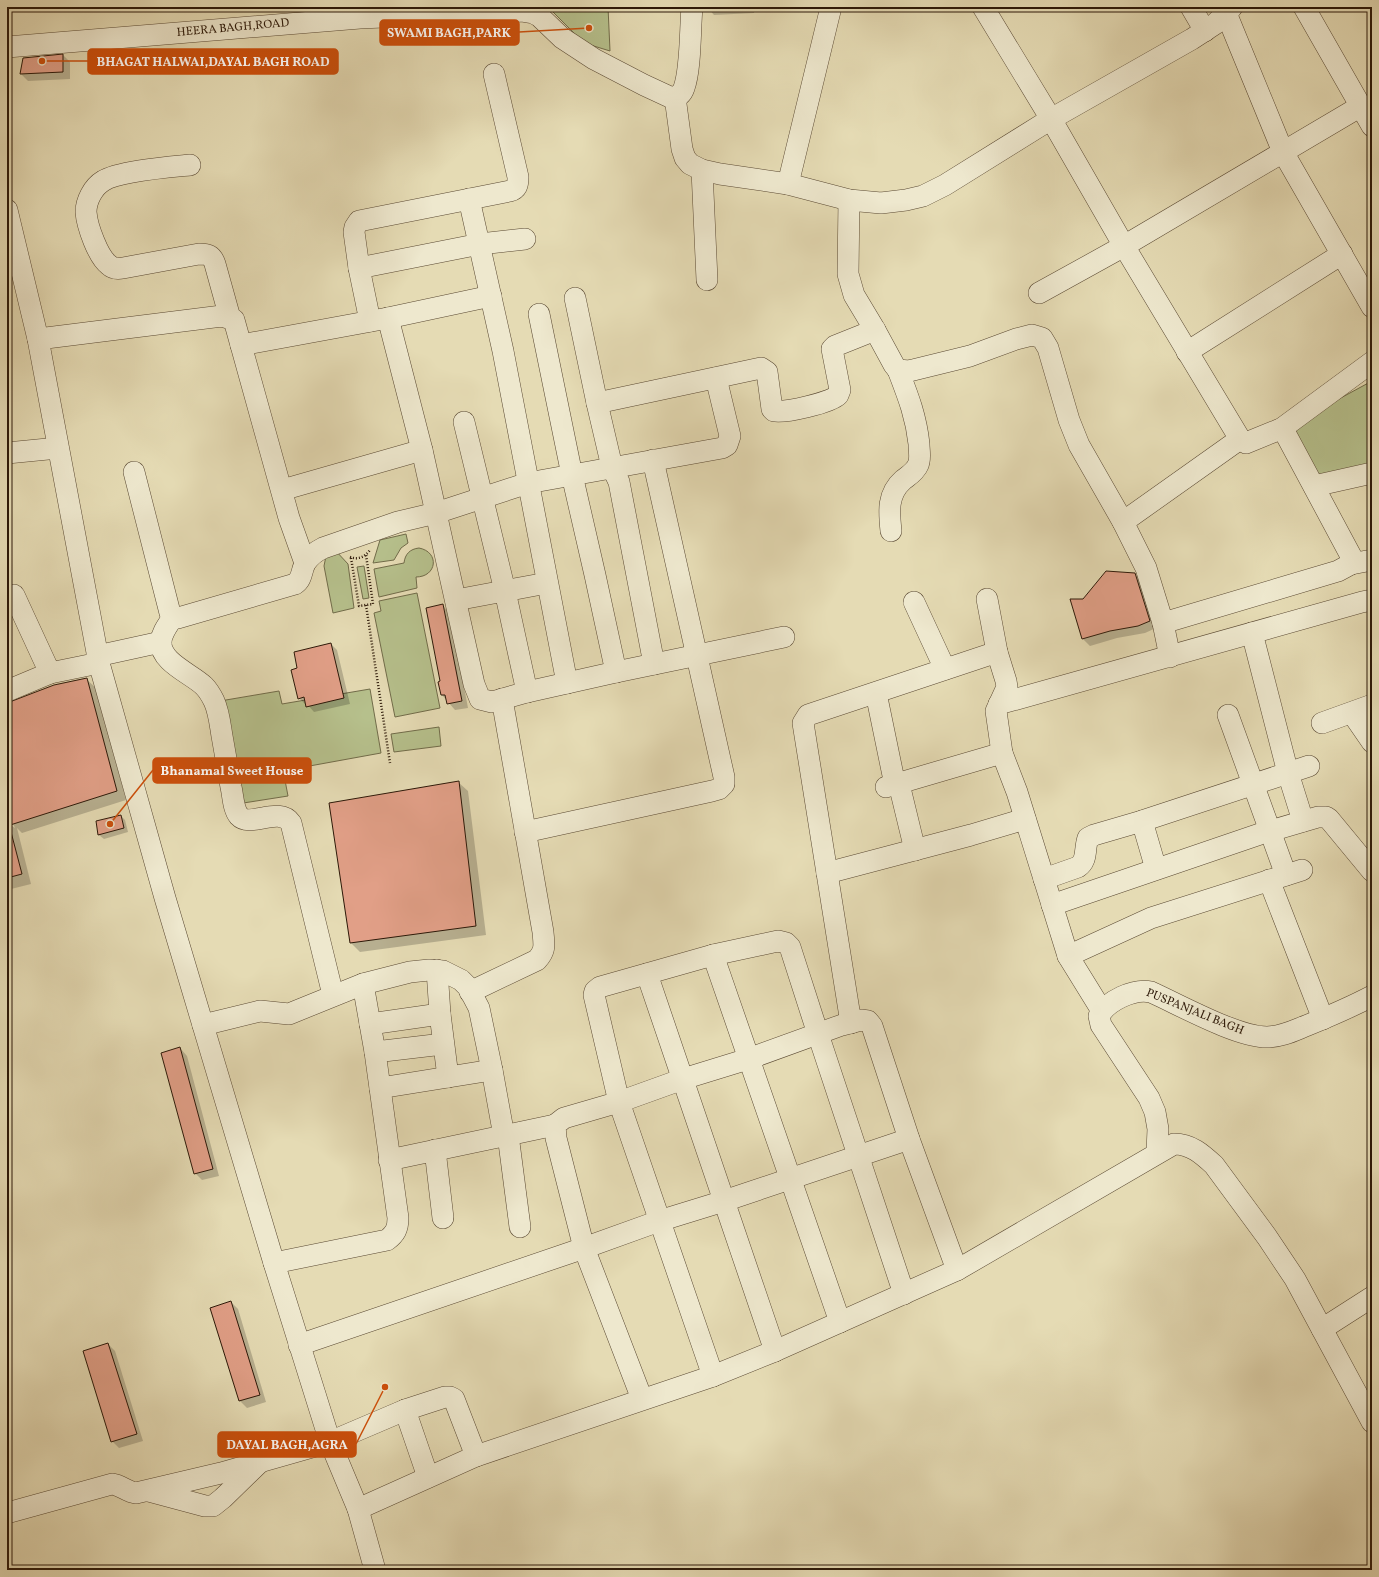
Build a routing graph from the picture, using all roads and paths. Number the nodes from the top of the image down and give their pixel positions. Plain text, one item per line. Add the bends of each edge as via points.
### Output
1 (692, 7) edge
2 (831, 7) edge
3 (983, 7) edge
4 (1191, 7) edge
5 (1304, 7) edge
6 (533, 10) edge
7 (1229, 10) edge
8 (360, 12) edge
9 (1205, 31) junction
10 (7, 47) edge
11 (494, 74) dead end
12 (676, 97) junction
13 (1361, 106) junction
14 (1052, 119) junction
15 (1372, 126) edge
16 (1283, 152) junction
17 (190, 165) dead end
18 (702, 170) junction
19 (788, 184) junction
20 (469, 199) junction
21 (849, 200) junction
22 (7, 210) edge
23 (525, 239) dead end
24 (480, 244) junction
25 (1124, 246) junction
26 (1342, 254) junction
27 (359, 268) junction
28 (707, 280) dead end
29 (1039, 293) dead end
30 (491, 296) junction
31 (574, 298) dead end
32 (1372, 307) edge
33 (539, 314) dead end
34 (230, 318) junction
35 (379, 319) junction
36 (875, 330) junction
37 (38, 339) junction
38 (241, 345) junction
39 (1187, 352) junction
40 (1372, 362) edge
41 (898, 370) junction
42 (716, 378) junction
43 (597, 403) junction
44 (464, 422) dead end
45 (1281, 429) junction
46 (1240, 438) junction
47 (58, 448) junction
48 (422, 450) junction
49 (7, 453) edge
50 (653, 460) junction
51 (612, 467) junction
52 (134, 472) dead end
53 (1372, 473) edge
54 (572, 475) junction
55 (528, 483) junction
56 (1314, 486) junction
57 (282, 490) junction
58 (482, 498) junction
59 (436, 513) junction
60 (1123, 522) junction
61 (891, 531) dead end
62 (366, 555) dead end
63 (351, 558) dead end
64 (1372, 560) edge
65 (305, 563) junction
66 (1351, 564) junction
67 (547, 583) junction
68 (505, 591) junction
69 (14, 595) dead end
70 (987, 599) dead end
71 (456, 600) junction
72 (1372, 600) edge
73 (914, 602) dead end
74 (366, 605) junction
75 (173, 617) junction
76 (1163, 623) junction
77 (1252, 633) junction
78 (784, 637) dead end
79 (161, 642) junction
80 (997, 652) junction
81 (697, 655) junction
82 (1170, 657) junction
83 (98, 660) junction
84 (654, 664) junction
85 (945, 669) junction
86 (616, 672) junction
87 (50, 673) junction
88 (567, 683) junction
89 (7, 691) edge
90 (526, 692) junction
91 (876, 693) junction
92 (502, 699) junction
93 (998, 704) junction
94 (1372, 705) edge
95 (1352, 713) junction
96 (1228, 715) dead end
97 (1322, 723) dead end
98 (1372, 742) edge
99 (1002, 753) junction
100 (390, 763) dead end
101 (1309, 766) dead end
102 (1288, 772) junction
103 (893, 785) junction
104 (1253, 786) junction
105 (1025, 819) junction
106 (1142, 821) junction
107 (1303, 821) junction
108 (1270, 831) junction
109 (525, 832) junction
110 (915, 850) junction
111 (1156, 869) junction
112 (1372, 871) edge
113 (827, 873) junction
114 (1286, 875) junction
115 (1044, 879) junction
116 (1052, 905) junction
117 (713, 954) junction
118 (1068, 956) junction
119 (437, 970) junction
120 (647, 974) junction
121 (362, 984) junction
122 (470, 992) junction
123 (333, 995) junction
124 (1372, 996) edge
125 (1102, 1011) junction
126 (440, 1014) junction
127 (1323, 1019) junction
128 (851, 1023) junction
129 (370, 1024) junction
130 (203, 1025) junction
131 (818, 1034) junction
132 (443, 1044) junction
133 (375, 1052) junction
134 (748, 1059) junction
135 (492, 1070) junction
136 (448, 1077) junction
137 (683, 1079) junction
138 (380, 1088) junction
139 (619, 1102) junction
140 (555, 1125) junction
141 (506, 1135) junction
142 (909, 1139) junction
143 (435, 1150) junction
144 (1157, 1152) junction
145 (859, 1156) junction
146 (389, 1160) junction
147 (790, 1179) junction
148 (724, 1201) junction
149 (443, 1218) dead end
150 (660, 1221) junction
151 (520, 1227) dead end
152 (584, 1248) junction
153 (274, 1263) junction
154 (957, 1270) junction
155 (904, 1294) junction
156 (1372, 1297) edge
157 (840, 1322) junction
158 (1322, 1329) junction
159 (299, 1345) junction
160 (775, 1351) junction
161 (713, 1376) junction
162 (642, 1399) junction
163 (405, 1410) junction
164 (1371, 1418) edge
165 (330, 1442) junction
166 (476, 1456) junction
167 (260, 1461) junction
168 (428, 1477) junction
169 (146, 1491) junction
170 (358, 1509) junction
171 (7, 1513) edge
172 (375, 1570) edge

1 - 12 street via 686,79 681,93
2 - 19 street
3 - 14 street
4 - 9 street
5 - 13 street
6 - 8 street, HEERA BAGH,ROAD
6 - 12 street, HEERA BAGH,ROAD via 562,38 594,59 669,97
7 - 9 street
7 - 16 street
8 - 10 street, HEERA BAGH,ROAD
9 - 14 street
11 - 20 street via 518,185 510,191
12 - 18 street via 685,158 690,164
13 - 15 street
13 - 16 street
14 - 21 street via 923,196 881,203
14 - 25 street
16 - 25 street
16 - 26 street
17 - 34 street via 122,174 102,181 95,188 87,204 86,213 100,254 106,263 114,268 199,254 211,256
18 - 19 street
18 - 28 street
19 - 21 street
20 - 24 street
20 - 27 street via 359,221 354,227 354,232
21 - 36 street via 848,274 854,295
22 - 37 street
23 - 24 street
24 - 27 street
24 - 30 street
25 - 29 street
25 - 39 street
26 - 32 street
26 - 39 street
27 - 35 street
30 - 35 street
30 - 55 street
31 - 43 street
33 - 54 street
34 - 37 street via 222,316
34 - 38 street via 235,321
35 - 38 street
35 - 48 street
36 - 41 street
36 - 42 street via 832,349 840,390 838,396 832,400 792,410 776,411 772,409 767,372 764,369
37 - 47 street
38 - 57 street
39 - 46 street
40 - 45 street
41 - 60 street via 909,371 970,356 1032,335 1042,338 1048,348 1079,446
41 - 61 street via 917,424 920,461 916,470 893,492
42 - 43 street
42 - 50 street via 730,436 727,445
43 - 51 street
44 - 58 street
45 - 46 street via 1246,443
45 - 56 street
46 - 60 street
47 - 49 street
47 - 83 street
48 - 57 street
48 - 59 street
50 - 51 street
50 - 81 street
51 - 54 street
51 - 84 street via 618,482
52 - 75 street
53 - 56 street
54 - 55 street
54 - 86 street
55 - 58 street
55 - 67 street
56 - 66 street via 1350,553
57 - 65 street
58 - 59 street
58 - 68 street
59 - 65 street via 398,522 323,548
59 - 71 street
60 - 76 street via 1146,568
62 - 74 path via 374,604
63 - 74 path via 359,606
64 - 66 street
65 - 75 street via 300,580 295,584 181,618
66 - 76 street via 1338,571
67 - 68 street
67 - 88 street
68 - 71 street
68 - 90 street
69 - 87 street
70 - 80 street
71 - 92 street via 477,694 480,699 488,702
72 - 77 street
73 - 85 street
74 - 100 path
75 - 79 street
76 - 82 street
77 - 82 street
77 - 102 street
78 - 81 street
79 - 83 street
79 - 123 street via 169,660 203,685 214,701 233,796 240,817 246,819 278,816 291,823
80 - 85 street
80 - 93 street via 1007,687
81 - 84 street
81 - 109 street via 724,777 722,786 712,791
82 - 93 street
83 - 87 street
83 - 130 street
84 - 86 street
85 - 91 street
86 - 88 street
87 - 89 street
88 - 90 street
90 - 92 street
91 - 103 street
91 - 113 street via 808,715 803,723
92 - 109 street
93 - 99 street via 996,719
94 - 95 street
95 - 97 street
95 - 98 street
96 - 104 street
99 - 103 street
99 - 105 street
101 - 102 street
102 - 104 street
102 - 107 street
103 - 110 street
104 - 106 street
104 - 108 street
105 - 110 street
105 - 115 street
106 - 111 street
106 - 115 street via 1091,836 1087,841 1083,864
107 - 108 street
107 - 112 street via 1318,817 1329,819
108 - 111 street
108 - 114 street
109 - 122 street via 543,932 543,953 536,960
110 - 113 street
111 - 116 street
113 - 128 street
114 - 118 street via 1151,918
114 - 127 street
115 - 116 street
116 - 118 street
117 - 120 street
117 - 131 street via 778,941 786,943 790,947
117 - 134 street
118 - 125 street
119 - 121 street via 410,972
119 - 122 street via 461,980
119 - 126 street
120 - 137 street
120 - 139 street via 600,987 594,992
121 - 123 street
121 - 129 street
122 - 135 street via 479,1008
123 - 130 street via 289,1014 256,1011
124 - 127 street, PUSPANJALI BAGH
125 - 127 street, PUSPANJALI BAGH via 1117,1000 1144,990 1215,1022 1256,1036 1282,1035
125 - 144 street via 1099,1016 1101,1025 1149,1098 1155,1112 1158,1129
126 - 129 street
126 - 132 street
128 - 131 street
128 - 142 street via 866,1019 871,1023
129 - 133 street
130 - 153 street
131 - 134 street
131 - 145 street
132 - 133 street
132 - 136 street
133 - 138 street
134 - 137 street
134 - 147 street
135 - 136 street
135 - 141 street
136 - 138 street
137 - 139 street
137 - 148 street
138 - 146 street
139 - 140 street via 564,1118
139 - 150 street
140 - 141 street
140 - 152 street via 556,1138
141 - 143 street
141 - 151 street
142 - 145 street
142 - 154 street
143 - 146 street
143 - 149 street
144 - 154 street
144 - 158 street via 1174,1144 1182,1144 1197,1151 1214,1165 1295,1279
145 - 147 street
145 - 155 street
146 - 153 street via 398,1218 397,1229 393,1235 387,1240
147 - 148 street
147 - 157 street
148 - 150 street
148 - 160 street
150 - 152 street
150 - 161 street
152 - 159 street
152 - 162 street
153 - 159 street
154 - 155 street
155 - 157 street
156 - 158 street
157 - 160 street
158 - 164 street
159 - 165 street
160 - 161 street
161 - 162 street
162 - 166 street
163 - 165 street
163 - 166 street via 444,1397 454,1399
163 - 168 street
165 - 167 street
165 - 170 street
166 - 168 street
167 - 169 street
167 - 169 street via 213,1506
168 - 170 street
169 - 171 street via 133,1493 112,1484
170 - 172 street

